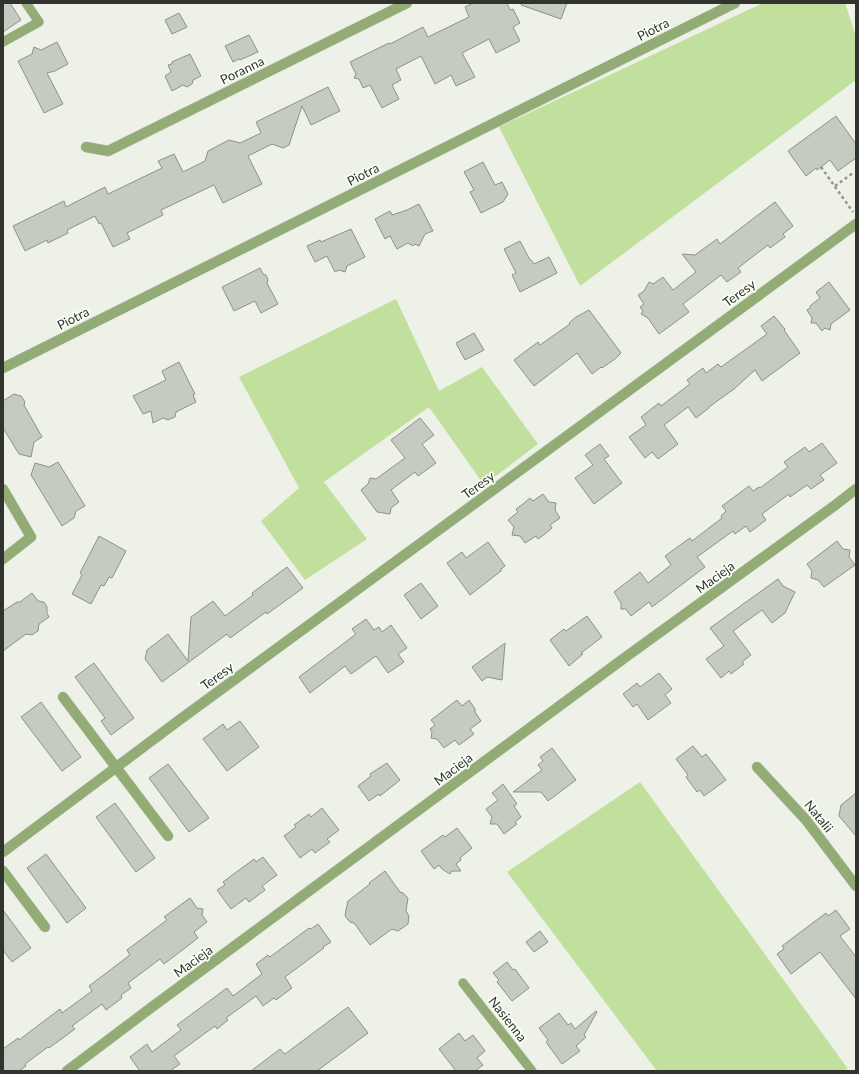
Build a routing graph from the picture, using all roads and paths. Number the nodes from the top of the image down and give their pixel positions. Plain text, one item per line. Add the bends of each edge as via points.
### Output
1 (26, 3) edge
2 (407, 3) edge
3 (735, 3) edge
4 (3, 42) edge
5 (86, 147) dead end
6 (821, 167) dead end
7 (853, 173) dead end
8 (835, 186) junction
9 (856, 215) edge
10 (856, 224) edge
11 (3, 368) edge
12 (3, 489) edge
13 (856, 489) edge
14 (3, 559) edge
15 (63, 697) dead end
16 (116, 767) junction
17 (757, 767) dead end
18 (168, 836) dead end
19 (3, 852) edge
20 (3, 871) edge
21 (856, 886) edge
22 (45, 927) dead end
23 (463, 983) dead end
24 (67, 1071) edge
25 (532, 1071) edge

1 - 4 lane via 39,22
2 - 5 street, Poranna via 108,151
3 - 11 street, Piotra
6 - 8 path
7 - 8 path
8 - 9 path
10 - 16 street, Teresy
12 - 14 street via 31,537
13 - 24 street, Macieja
15 - 16 street
16 - 18 street
16 - 19 street, Teresy
17 - 21 street, Natalii via 806,820
20 - 22 street
23 - 25 lane, Nasienna

